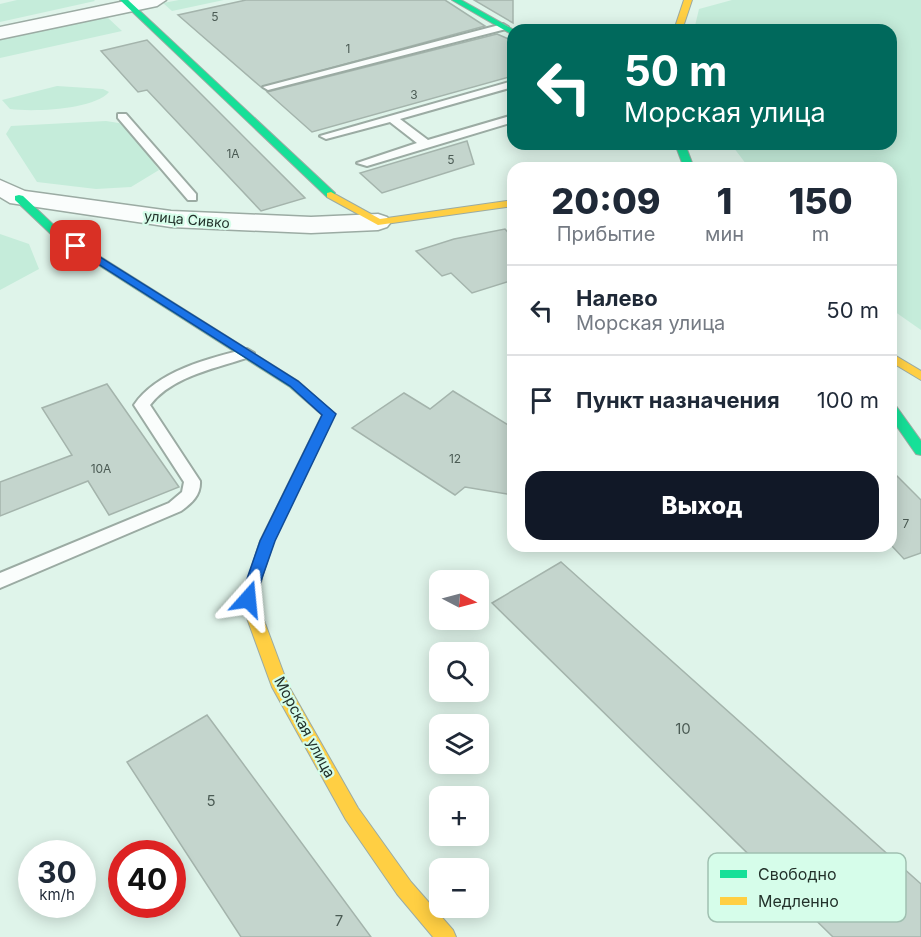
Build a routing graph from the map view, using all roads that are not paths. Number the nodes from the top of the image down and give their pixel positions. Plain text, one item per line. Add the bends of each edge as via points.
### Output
1 (157, 0) edge
2 (456, 0) edge
3 (688, 0) edge
4 (127, 3) edge
5 (680, 24) edge
6 (507, 29) edge
7 (507, 30) edge
8 (0, 33) edge
9 (507, 86) edge
10 (268, 87) dead end
11 (122, 116) dead end
12 (392, 118) junction
13 (507, 120) edge
14 (326, 136) dead end
15 (426, 144) junction
16 (363, 163) dead end
17 (10, 193) edge
18 (192, 197) dead end
19 (507, 204) edge
20 (378, 222) junction
21 (247, 353) junction
22 (897, 361) edge
23 (921, 376) edge
24 (897, 417) edge
25 (921, 451) edge
26 (0, 581) edge
27 (446, 937) edge

1 - 4 street
2 - 6 street
3 - 5 street
4 - 8 street
4 - 20 street via 327,192
7 - 10 lane
9 - 12 lane
11 - 18 lane
12 - 14 lane
12 - 15 lane
13 - 15 lane
15 - 16 lane
17 - 20 street, улица Сивко via 171,219 278,225
17 - 21 street, Морская улица via 57,234
19 - 20 street, улица Сивко
21 - 26 lane via 160,385 142,405 192,480 189,497 175,507
21 - 27 street, Морская улица via 294,384 329,414 267,541 248,599 280,687 352,814 404,888
22 - 23 street
24 - 25 street

